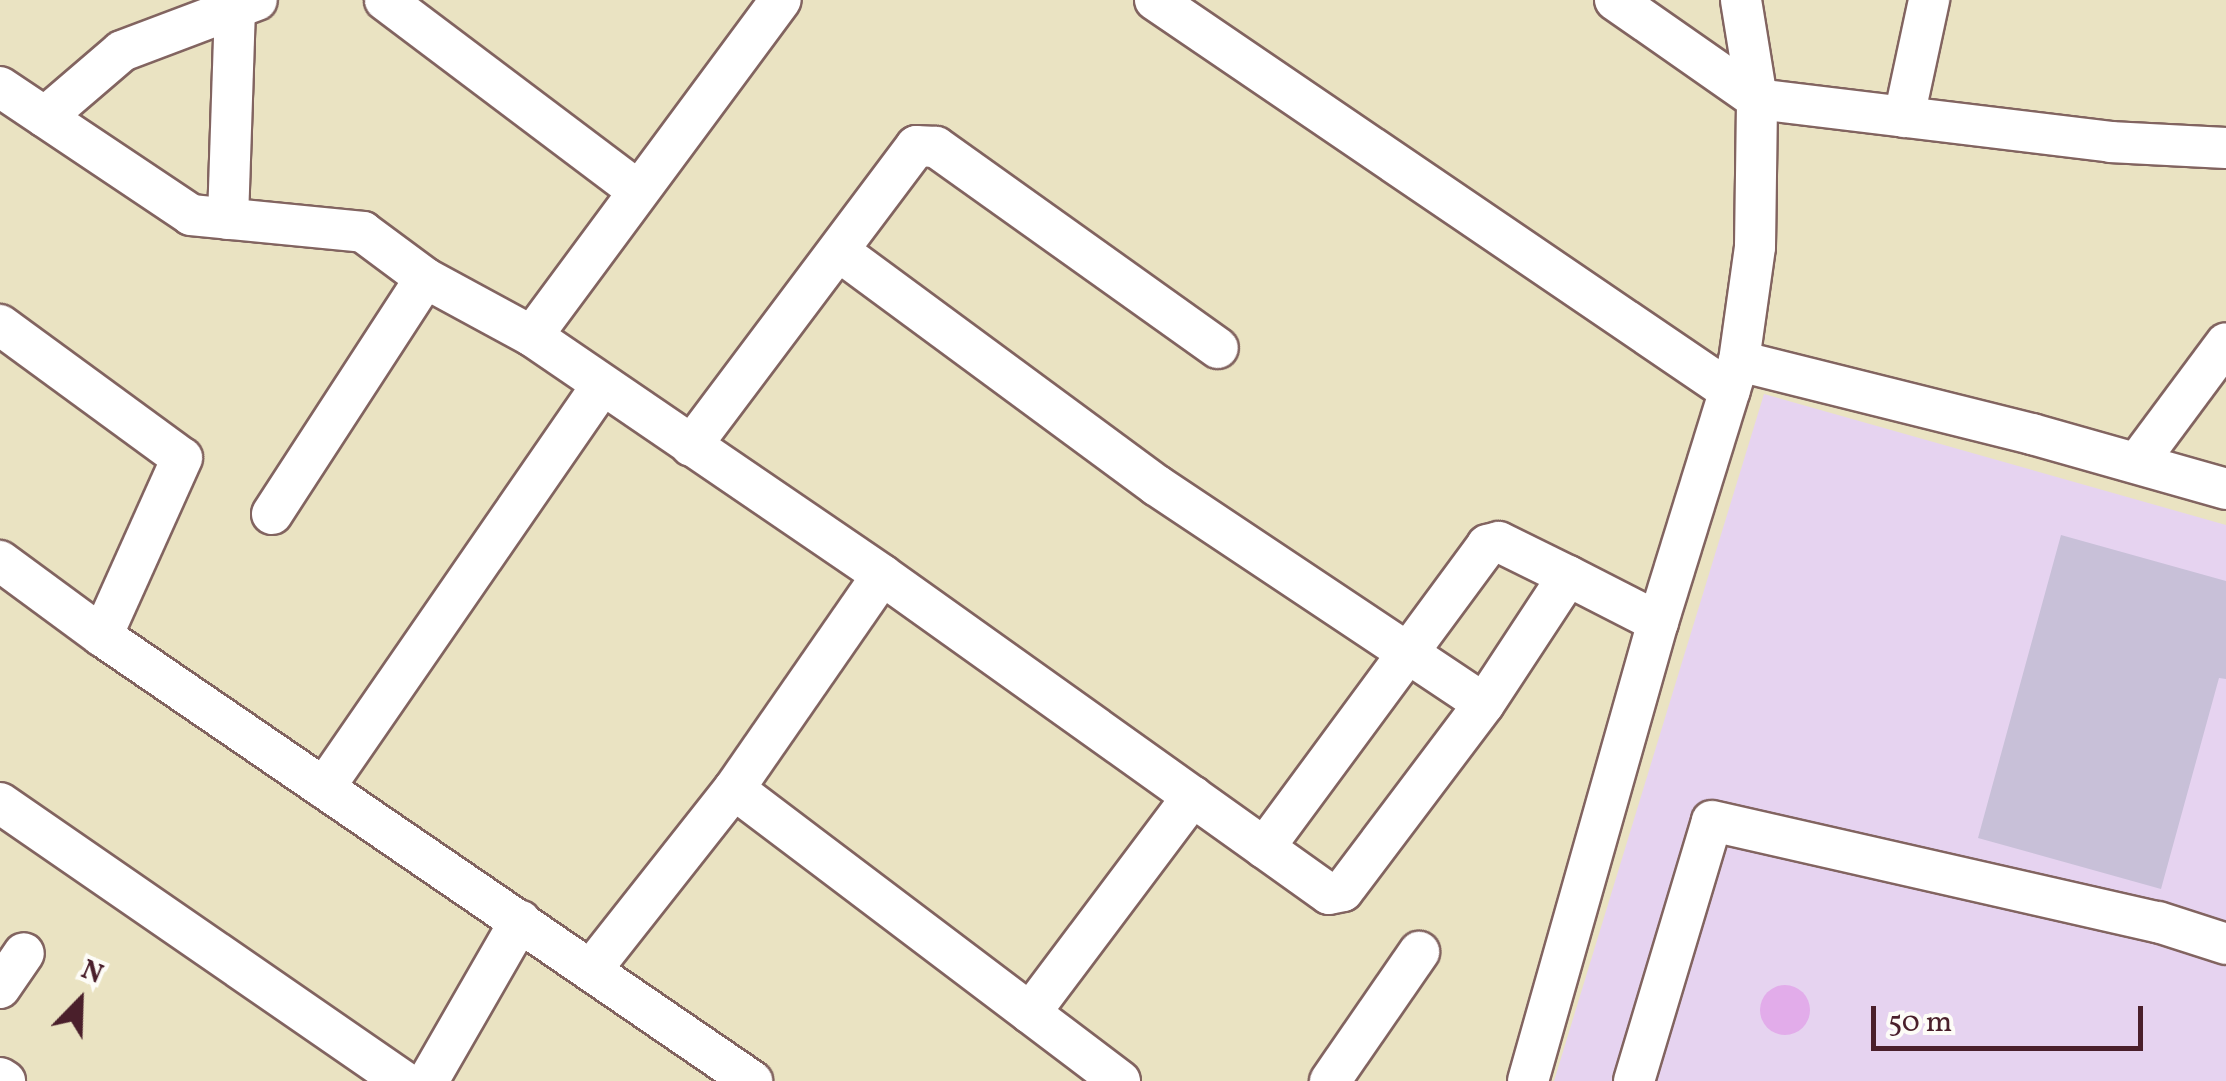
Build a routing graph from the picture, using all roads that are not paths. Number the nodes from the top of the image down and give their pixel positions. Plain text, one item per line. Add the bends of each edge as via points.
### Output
1 (386, 0) edge
2 (782, 0) edge
3 (1155, 0) edge
4 (1616, 0) edge
5 (1741, 0) edge
6 (1929, 0) edge
7 (246, 4) edge
8 (0, 87) edge
9 (1757, 98) junction
10 (44, 117) junction
11 (1904, 118) junction
12 (2226, 148) edge
13 (638, 190) junction
14 (228, 219) junction
15 (840, 252) junction
16 (424, 278) junction
17 (0, 324) edge
18 (532, 336) junction
19 (2226, 343) edge
20 (1218, 348) dead end
21 (1734, 376) junction
22 (601, 386) junction
23 (692, 446) junction
24 (2137, 464) junction
25 (2226, 489) edge
26 (272, 514) dead end
27 (0, 561) edge
28 (882, 575) junction
29 (1568, 576) junction
30 (1658, 622) junction
31 (102, 636) junction
32 (1411, 653) junction
33 (1484, 704) junction
34 (324, 788) junction
35 (734, 789) junction
36 (1193, 796) junction
37 (0, 803) edge
38 (1264, 848) junction
39 (520, 922) junction
40 (2226, 944) edge
41 (1419, 952) dead end
42 (24, 954) dead end
43 (591, 970) junction
44 (0, 988) edge
45 (1030, 1013) junction
46 (403, 1081) edge
47 (428, 1081) edge
48 (752, 1081) edge
49 (1120, 1081) edge
50 (1330, 1081) edge
51 (1528, 1081) edge
52 (1634, 1081) edge

1 - 13 street
2 - 13 street
3 - 21 street
4 - 9 street
5 - 9 street
6 - 11 street
7 - 10 street via 122,51
7 - 14 street
8 - 10 street
9 - 11 street
9 - 21 street via 1754,247
10 - 14 street via 191,215
11 - 12 street
13 - 18 street
14 - 16 street via 363,232
15 - 20 street via 908,152 927,144
15 - 23 street
15 - 32 street via 1156,485
16 - 18 street
16 - 26 street
17 - 31 street via 182,458
18 - 22 street
19 - 24 street
21 - 24 street
21 - 30 street
22 - 23 street
22 - 34 street
23 - 28 street
24 - 25 street
27 - 31 street
28 - 35 street
28 - 36 street
29 - 30 street
29 - 32 street via 1492,542
29 - 33 street
30 - 51 street
31 - 34 street
32 - 33 street
32 - 38 street
33 - 38 street via 1342,892 1323,891
34 - 39 street
35 - 43 street
35 - 45 street
36 - 38 street
36 - 45 street
37 - 46 street
39 - 43 street
39 - 47 street
40 - 52 street via 2158,922 1712,820
41 - 50 street
42 - 44 street
43 - 48 street
45 - 49 street

